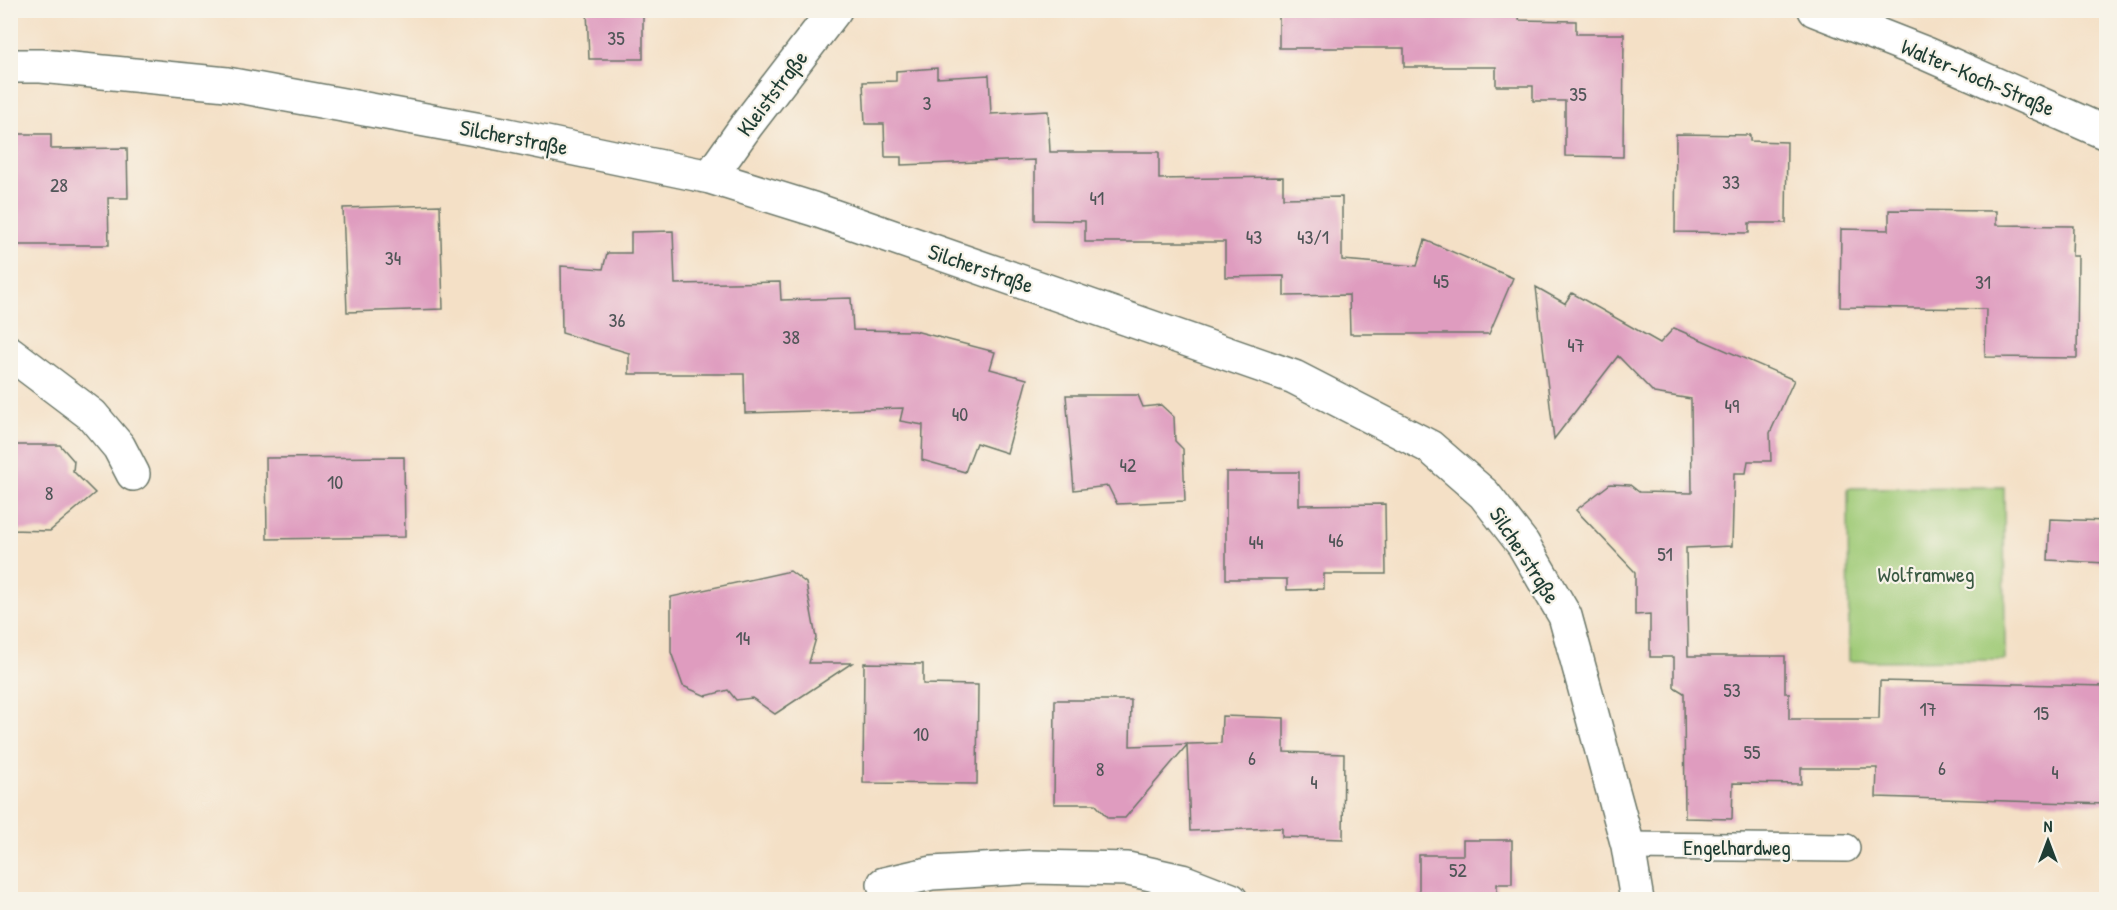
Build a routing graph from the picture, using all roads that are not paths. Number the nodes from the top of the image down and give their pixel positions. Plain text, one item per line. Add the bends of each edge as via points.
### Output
1 (835, 10) edge
2 (1815, 10) edge
3 (10, 66) edge
4 (2106, 133) edge
5 (710, 177) junction
6 (10, 353) edge
7 (133, 474) dead end
8 (1628, 846) junction
9 (1846, 848) dead end
10 (884, 884) dead end
11 (1231, 900) edge
12 (1637, 900) edge

1 - 5 street, Kleiststraße
2 - 4 street, Walter-Koch-Straße via 1927,54
3 - 5 street, Silcherstraße via 227,84 503,134
5 - 8 street, Silcherstraße via 1294,377 1430,447 1484,494 1523,544 1565,616
6 - 7 street via 92,415 119,447
8 - 9 lane, Engelhardweg
8 - 12 street, Silcherstraße
10 - 11 street via 932,873 1032,867 1128,869 1182,881

